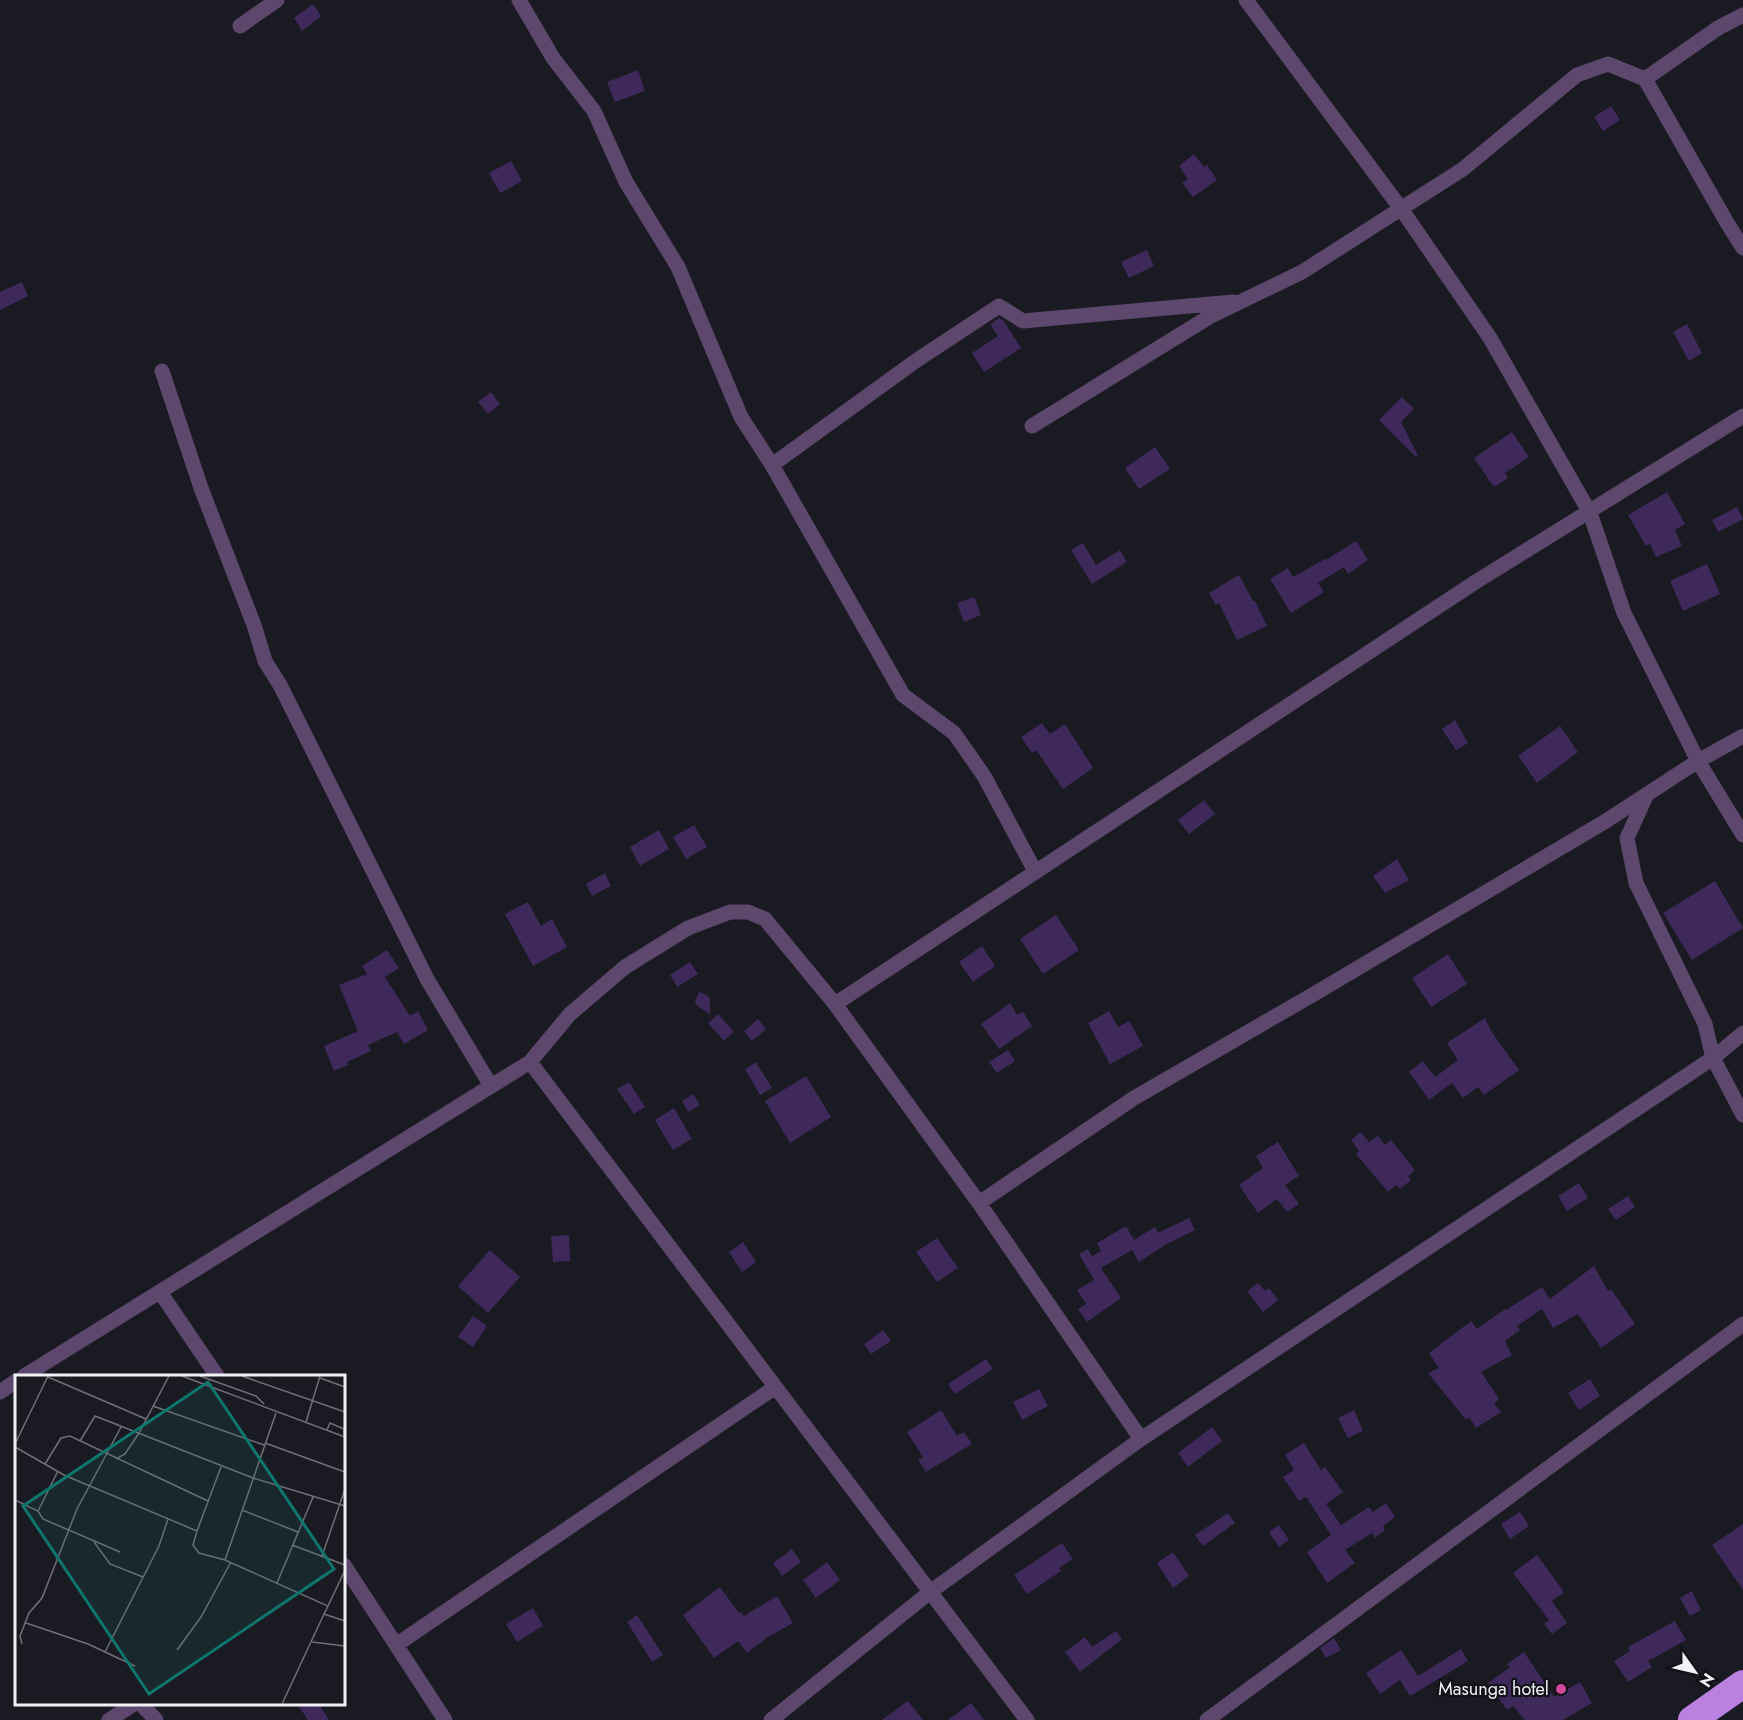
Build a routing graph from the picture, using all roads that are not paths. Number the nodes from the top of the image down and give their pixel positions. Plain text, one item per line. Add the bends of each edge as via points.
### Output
1 (277, 0) edge
2 (519, 0) edge
3 (1246, 0) edge
4 (1743, 15) edge
5 (240, 26) dead end
6 (1645, 79) junction
7 (1402, 210) junction
8 (1743, 248) edge
9 (1242, 301) junction
10 (162, 371) dead end
11 (1743, 416) edge
12 (1032, 426) dead end
13 (772, 465) junction
14 (1590, 513) junction
15 (1743, 736) edge
16 (1698, 761) junction
17 (1647, 794) junction
18 (1743, 835) edge
19 (1035, 871) junction
20 (835, 1004) junction
21 (1743, 1033) edge
22 (1713, 1058) junction
23 (530, 1062) junction
24 (490, 1086) junction
25 (1743, 1115) edge
26 (980, 1203) junction
27 (160, 1292) junction
28 (1743, 1324) edge
29 (27, 1375) edge
30 (216, 1375) edge
31 (15, 1383) edge
32 (774, 1388) junction
33 (0, 1392) edge
34 (1141, 1439) junction
35 (345, 1567) edge
36 (930, 1592) junction
37 (396, 1645) junction
38 (1743, 1684) edge
39 (132, 1705) edge
40 (142, 1705) edge
41 (110, 1720) edge
42 (156, 1720) edge
43 (445, 1720) edge
44 (771, 1720) edge
45 (1027, 1720) edge
46 (1207, 1720) edge
47 (1692, 1720) edge

1 - 5 street
2 - 13 street via 553,58 594,111 626,182 678,267 741,417
3 - 7 street
4 - 6 street
6 - 7 street via 1608,64 1576,75 1463,169
6 - 8 street
7 - 9 street via 1302,272
7 - 14 street via 1490,338
9 - 12 street via 1209,317
9 - 13 street via 1023,321 999,306
10 - 24 street via 265,661 428,979
11 - 14 street
13 - 19 street via 903,695 954,733 984,776
14 - 16 street via 1624,613
14 - 19 street via 1467,588
15 - 16 street
16 - 17 street
16 - 18 street
17 - 22 street via 1627,838 1636,883 1706,1024
17 - 26 street via 1134,1098
19 - 20 street
20 - 23 street via 765,920 748,912 730,912 688,928 625,967 570,1014
20 - 26 street
21 - 22 street
22 - 25 street
22 - 34 street
23 - 24 street
23 - 32 street
24 - 27 street
26 - 34 street
27 - 29 street
27 - 30 street
28 - 46 street
31 - 33 street
32 - 36 street
32 - 37 street
34 - 36 street
35 - 37 street
36 - 44 street
36 - 45 street
37 - 43 street
38 - 47 highway
39 - 41 street
40 - 42 street

